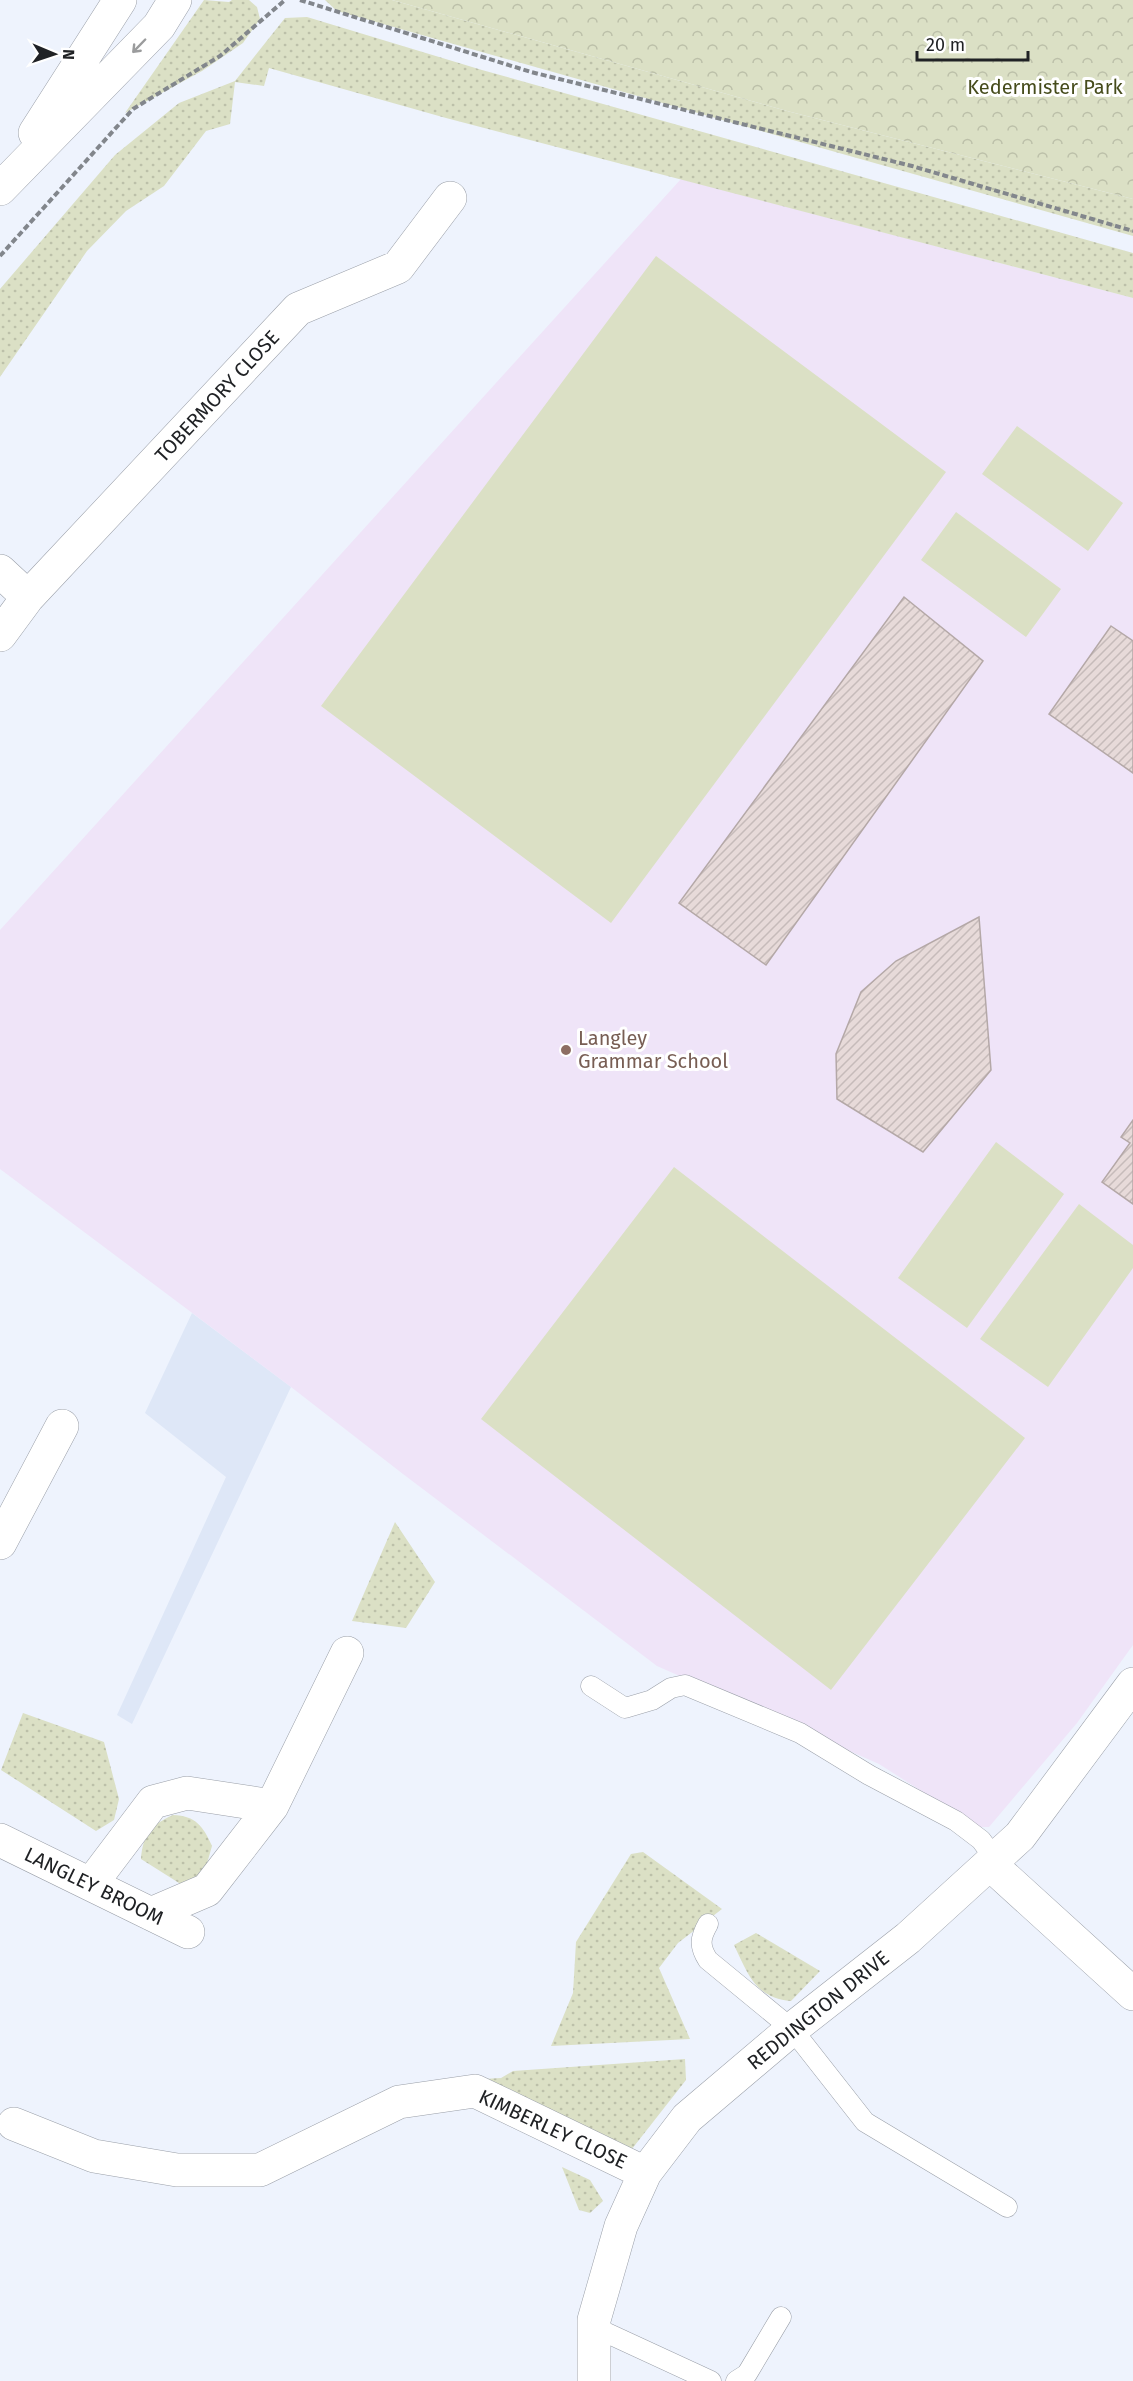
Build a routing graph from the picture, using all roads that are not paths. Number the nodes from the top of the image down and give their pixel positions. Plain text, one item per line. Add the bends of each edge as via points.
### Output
1 (120, 0) edge
2 (175, 0) edge
3 (0, 189) edge
4 (450, 198) dead end
5 (0, 571) edge
6 (28, 597) junction
7 (0, 635) edge
8 (62, 1426) dead end
9 (0, 1543) edge
10 (347, 1653) dead end
11 (1133, 1684) edge
12 (591, 1686) dead end
13 (272, 1806) junction
14 (0, 1840) edge
15 (993, 1861) junction
16 (91, 1884) junction
17 (151, 1914) junction
18 (708, 1924) dead end
19 (188, 1932) dead end
20 (1133, 1994) edge
21 (792, 2029) junction
22 (14, 2124) dead end
23 (645, 2173) junction
24 (1007, 2207) dead end
25 (781, 2316) dead end
26 (594, 2326) junction
27 (594, 2381) edge
28 (711, 2381) edge
29 (736, 2381) edge

1 - 3 street
2 -> 3 street via 159,26
4 - 6 street, TOBERMORY CLOSE via 398,267 298,309
5 - 6 street
6 - 7 street, TOBERMORY CLOSE
8 - 9 street
10 - 13 street
11 - 15 street, REDDINGTON DRIVE via 1020,1836
12 - 15 lane via 625,1708 652,1701 671,1688 685,1685 790,1729 956,1821 981,1840
13 - 16 street via 187,1793 153,1802
13 - 17 street via 207,1890
14 - 16 street, LANGLEY BROOM
15 - 20 street
15 - 21 street, REDDINGTON DRIVE via 908,1938
16 - 17 street, LANGLEY BROOM
17 - 19 street, LANGLEY BROOM
18 - 21 lane via 700,1940 708,1960
21 - 23 street, REDDINGTON DRIVE via 687,2118
21 - 24 lane via 865,2122
22 - 23 street, KIMBERLEY CLOSE via 93,2156 177,2170 260,2170 399,2102 476,2091
23 - 26 street, REDDINGTON DRIVE via 621,2226
25 - 29 lane via 747,2374
26 - 27 street, REDDINGTON DRIVE
26 - 28 lane

